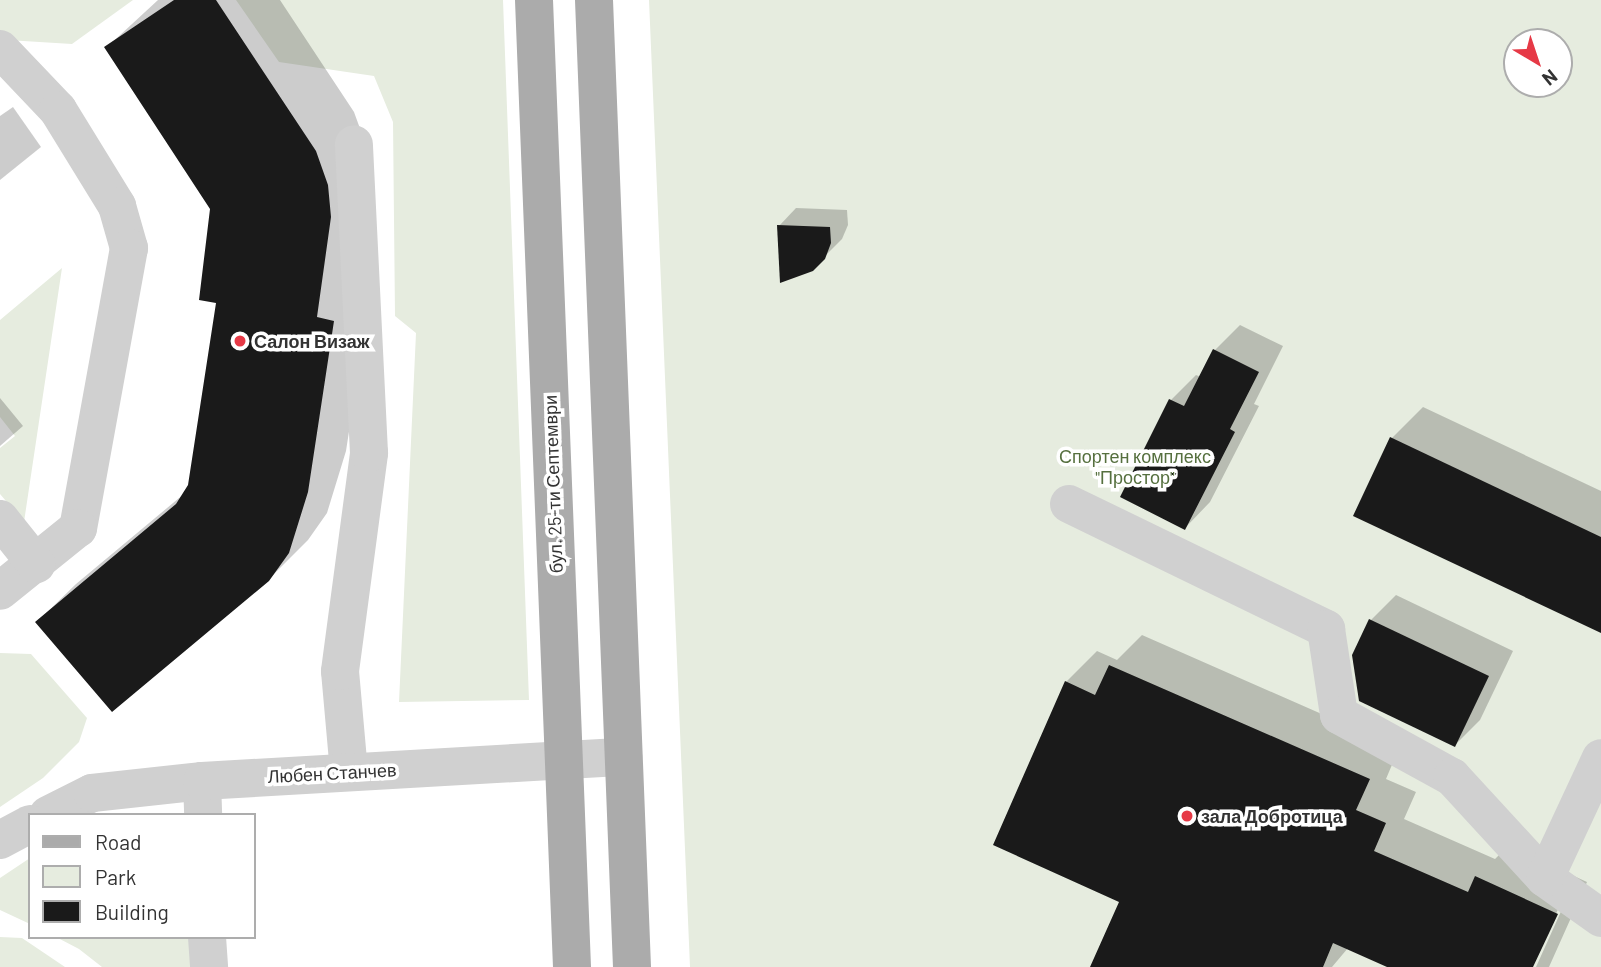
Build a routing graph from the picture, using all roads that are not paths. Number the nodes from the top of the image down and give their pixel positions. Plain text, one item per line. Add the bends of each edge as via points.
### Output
1 (534, 0) edge
2 (594, 0) edge
3 (0, 48) edge
4 (354, 144) dead end
5 (1069, 504) dead end
6 (0, 519) edge
7 (36, 564) junction
8 (0, 591) edge
9 (623, 757) junction
10 (1601, 758) edge
11 (563, 759) junction
12 (349, 772) junction
13 (202, 798) edge
14 (52, 813) edge
15 (28, 825) edge
16 (0, 841) edge
17 (1545, 878) junction
18 (1601, 918) edge
19 (207, 939) edge
20 (208, 967) edge
21 (572, 967) edge
22 (632, 967) edge

1 - 11 main road, бул. 25-ти Септември
2 - 9 main road
3 - 7 street via 58,110 117,206 129,248 78,528
4 - 12 street via 369,453 340,671
5 - 17 street via 1326,629 1339,715 1452,777
6 - 7 street
7 - 8 street
9 - 11 street, Любен Станчев
9 - 22 main road
10 - 17 street
11 - 12 street, Любен Станчев
11 - 21 main road, бул. 25-ти Септември
12 - 13 street, Любен Станчев
13 - 14 street, Любен Станчев via 92,793
15 - 16 street
17 - 18 street
19 - 20 street

